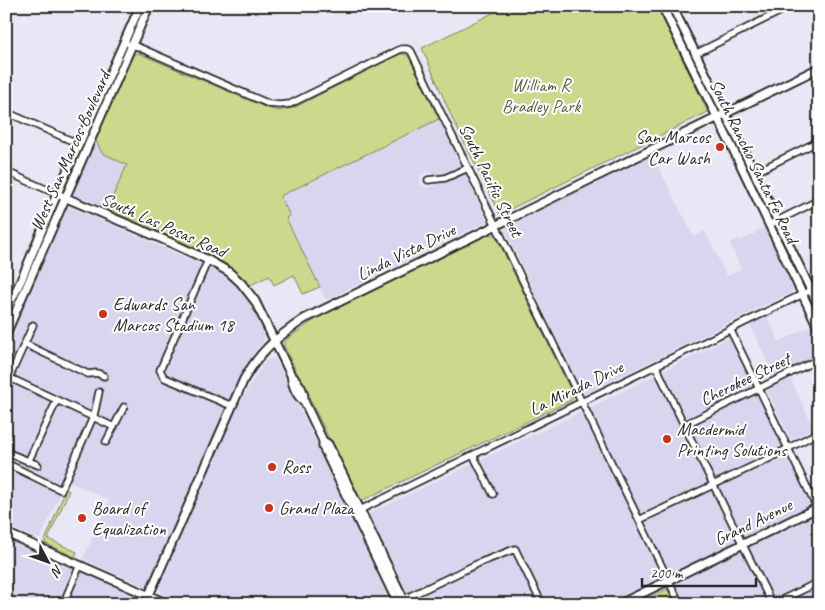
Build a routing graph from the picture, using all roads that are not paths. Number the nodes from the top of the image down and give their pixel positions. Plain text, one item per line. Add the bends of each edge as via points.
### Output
1 (140, 6) edge
2 (149, 6) edge
3 (662, 6) edge
4 (672, 6) edge
5 (792, 6) edge
6 (124, 43) junction
7 (132, 45) junction
8 (695, 54) junction
9 (819, 68) edge
10 (6, 112) edge
11 (724, 113) junction
12 (716, 117) junction
13 (819, 141) edge
14 (79, 144) junction
15 (468, 168) junction
16 (7, 172) edge
17 (754, 173) junction
18 (428, 180) dead end
19 (57, 194) junction
20 (66, 198) junction
21 (819, 200) edge
22 (777, 221) junction
23 (496, 224) junction
24 (769, 225) junction
25 (33, 252) junction
26 (208, 260) junction
27 (811, 290) junction
28 (24, 293) junction
29 (802, 294) junction
30 (819, 307) edge
31 (6, 312) edge
32 (33, 325) dead end
33 (730, 329) junction
34 (819, 329) edge
35 (6, 334) edge
36 (274, 340) junction
37 (25, 344) junction
38 (819, 359) edge
39 (656, 366) junction
40 (104, 376) dead end
41 (8, 377) edge
42 (6, 385) edge
43 (758, 388) junction
44 (99, 392) dead end
45 (57, 400) junction
46 (582, 402) junction
47 (232, 406) junction
48 (124, 407) dead end
49 (93, 417) junction
50 (684, 426) junction
51 (114, 427) junction
52 (819, 432) edge
53 (106, 442) dead end
54 (787, 448) junction
55 (6, 452) edge
56 (473, 455) junction
57 (28, 462) junction
58 (6, 463) edge
59 (38, 465) dead end
60 (713, 484) junction
61 (493, 494) dead end
62 (818, 509) edge
63 (357, 511) junction
64 (639, 520) junction
65 (6, 533) edge
66 (742, 544) junction
67 (80, 565) junction
68 (668, 581) junction
69 (819, 582) edge
70 (149, 595) junction
71 (403, 602) edge
72 (63, 604) edge
73 (146, 604) edge
74 (168, 604) edge
75 (542, 604) edge
76 (620, 604) edge
77 (680, 604) edge
78 (773, 604) edge

1 - 6 main road, West San Marcos Boulevard
2 - 7 main road, West San Marcos Boulevard
3 - 12 main road, South Rancho Santa Fe Road
4 - 8 main road, South Rancho Santa Fe Road
5 - 8 street
6 - 7 street, South Pacific Street
6 - 14 main road, West San Marcos Boulevard
7 - 15 street, South Pacific Street via 269,104 279,105 290,104 407,48 413,54
7 - 20 main road, West San Marcos Boulevard
8 - 11 main road, South Rancho Santa Fe Road
9 - 11 main road, Linda Vista Drive
10 - 14 street
11 - 12 main road, Linda Vista Drive
11 - 17 main road, South Rancho Santa Fe Road
12 - 23 main road, Linda Vista Drive
12 - 24 main road, South Rancho Santa Fe Road
13 - 17 street
14 - 19 main road, West San Marcos Boulevard
15 - 18 street via 445,178
15 - 23 street, South Pacific Street
16 - 19 street
17 - 22 main road, South Rancho Santa Fe Road
19 - 20 main road, South Las Posas Road
19 - 25 main road, West San Marcos Boulevard
20 - 26 main road, South Las Posas Road
20 - 28 main road, West San Marcos Boulevard
21 - 22 street
22 - 24 street
22 - 27 main road, South Rancho Santa Fe Road
23 - 36 main road, Linda Vista Drive via 304,318
23 - 46 street, South Pacific Street
24 - 29 main road, South Rancho Santa Fe Road
25 - 28 main road via 32,266 22,289
25 - 31 main road, West San Marcos Boulevard
26 - 36 main road, South Las Posas Road via 241,282 261,311
26 - 47 street via 161,366 161,373 165,378
27 - 29 street, La Mirada Drive
27 - 30 main road, South Rancho Santa Fe Road
28 - 35 main road, West San Marcos Boulevard
29 - 33 street, La Mirada Drive
29 - 34 main road, South Rancho Santa Fe Road
32 - 37 street
33 - 39 street, La Mirada Drive
33 - 43 street
36 - 47 main road, Linda Vista Drive via 253,364
36 - 63 main road, South Las Posas Road via 323,447
37 - 40 street via 88,374
37 - 41 street
38 - 43 street, Cherokee Street
39 - 46 street, La Mirada Drive
39 - 50 street
41 - 42 street
41 - 45 street
43 - 50 street, Cherokee Street
43 - 54 street
44 - 49 street
45 - 49 street
45 - 57 street
46 - 56 street, La Mirada Drive
46 - 64 street, South Pacific Street
47 - 70 main road, Linda Vista Drive
48 - 51 street
49 - 51 street
49 - 58 street via 61,490
50 - 60 street
51 - 53 street
52 - 54 street
54 - 60 street
54 - 62 street
55 - 57 street
56 - 61 street
56 - 63 street, La Mirada Drive
57 - 59 street
60 - 64 street
60 - 66 street
62 - 66 main road, Grand Avenue
63 - 71 main road, South Las Posas Road
64 - 68 street, South Pacific Street
65 - 67 main road
66 - 68 main road, Grand Avenue
66 - 78 street
67 - 70 main road
67 - 72 street
68 - 76 main road, Grand Avenue
68 - 77 street, South Pacific Street
69 - 78 street
70 - 73 street, Linda Vista Drive
70 - 74 main road
71 - 75 street via 479,563 515,549

